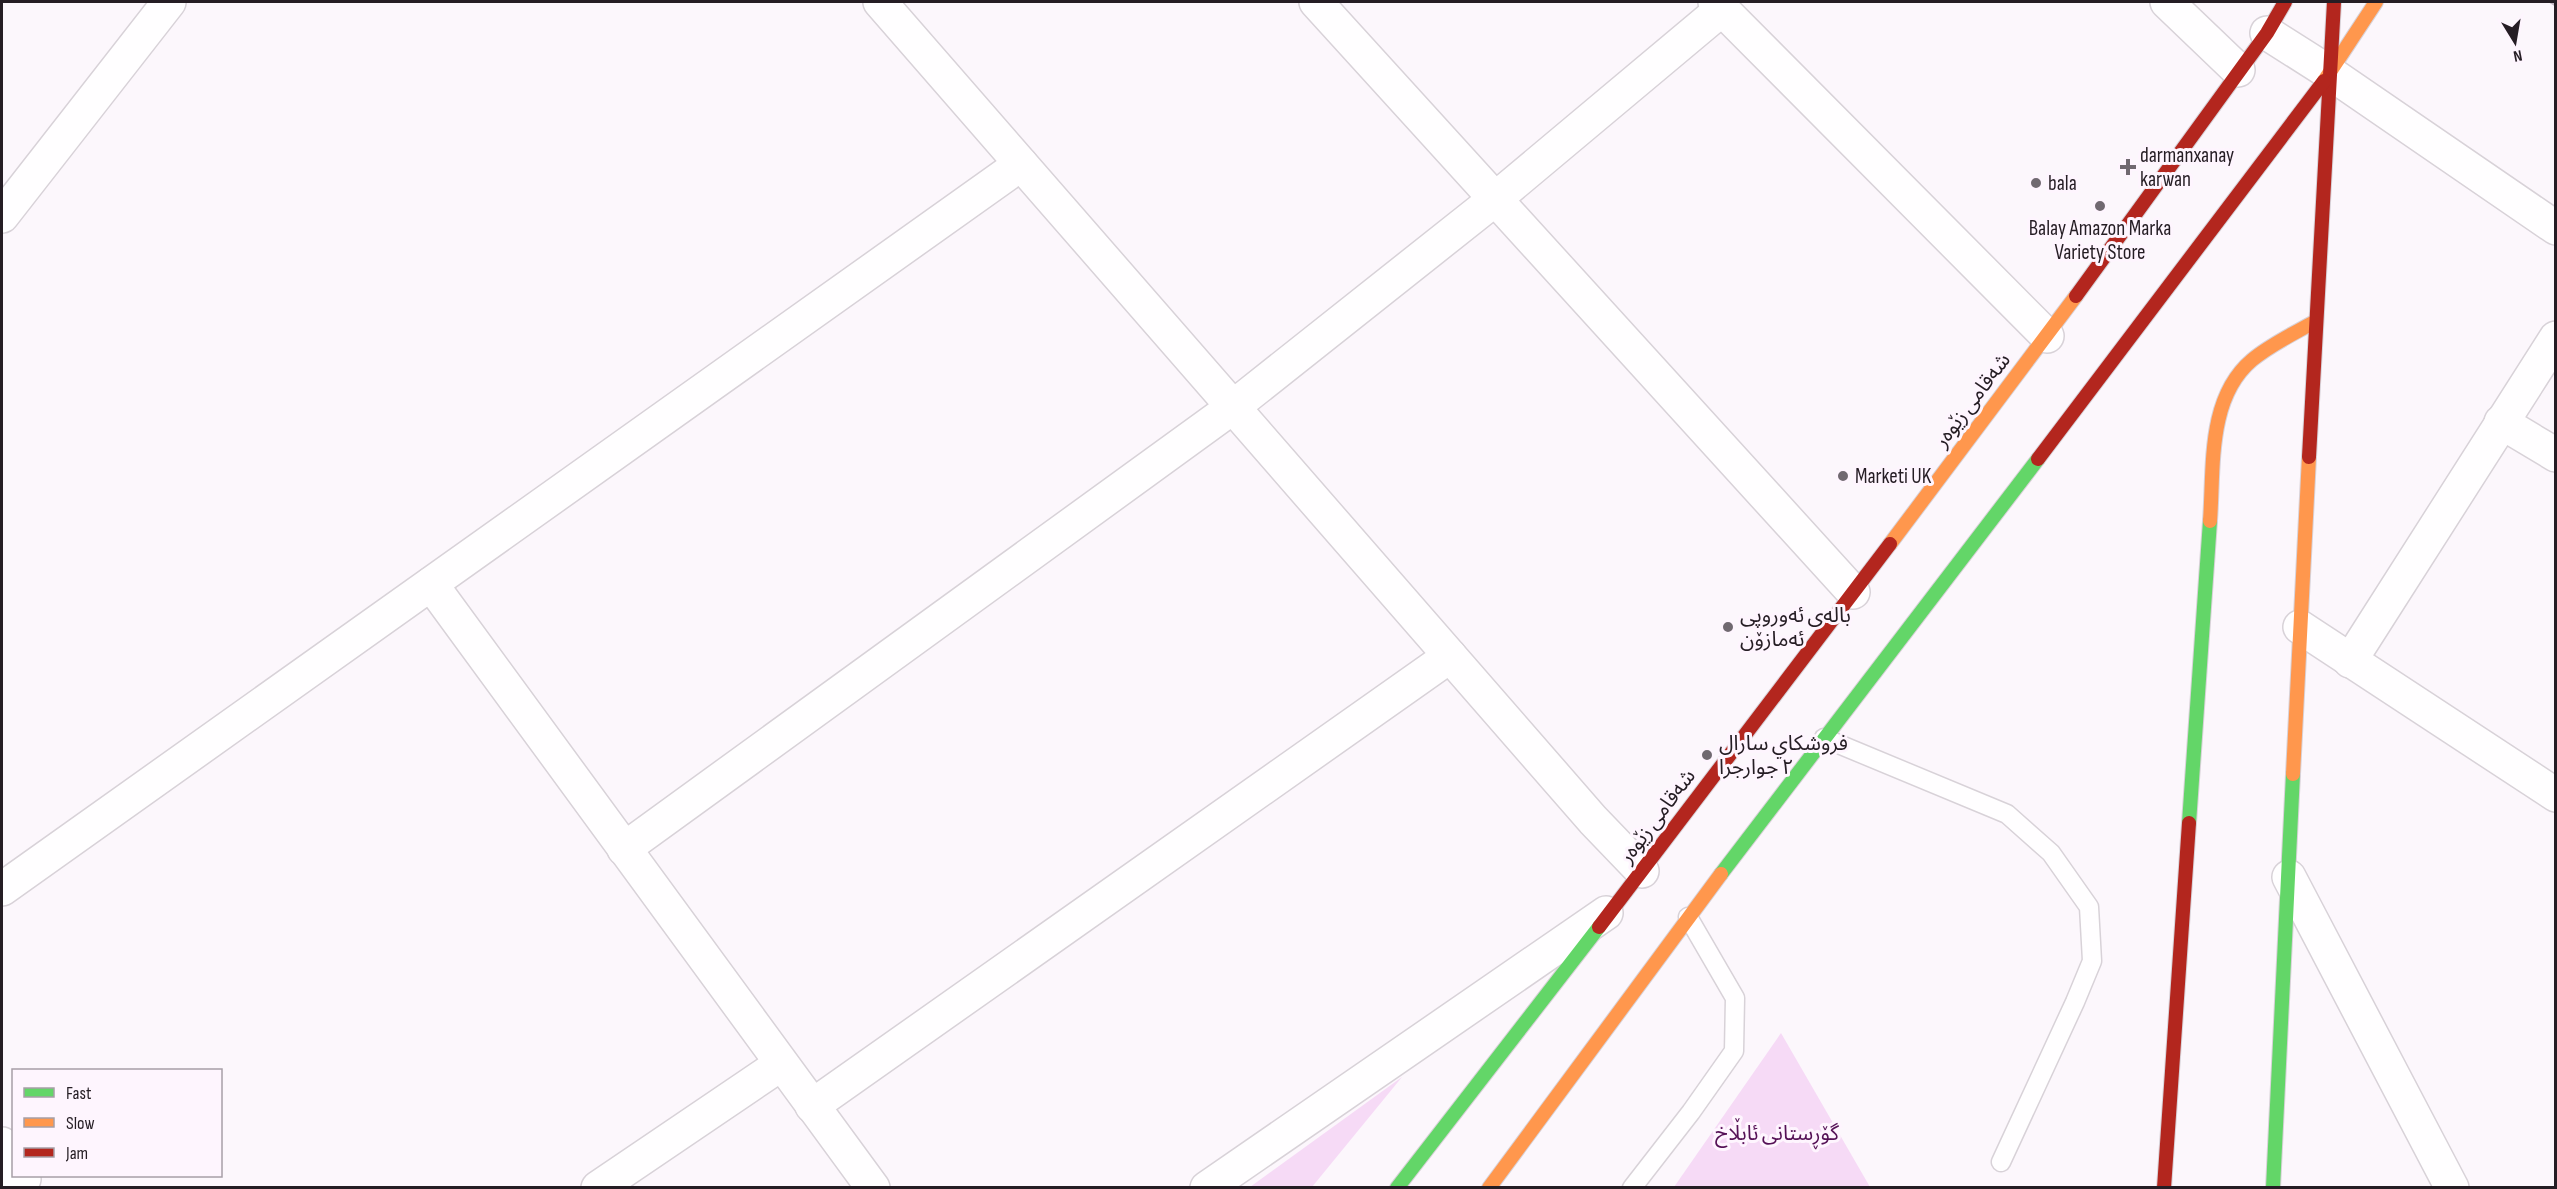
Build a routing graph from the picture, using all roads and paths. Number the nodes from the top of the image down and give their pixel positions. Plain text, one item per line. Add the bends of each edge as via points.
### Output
1 (169, 2) edge
2 (880, 2) edge
3 (1316, 2) edge
4 (2167, 2) edge
5 (2285, 2) edge
6 (2334, 2) edge
7 (2376, 2) edge
8 (1718, 5) edge
9 (2266, 23) junction
10 (2238, 70) junction
11 (2330, 73) junction
12 (1022, 164) junction
13 (1494, 200) junction
14 (2, 216) edge
15 (2556, 228) edge
16 (2316, 321) junction
17 (2047, 336) junction
18 (2556, 338) edge
19 (1233, 407) junction
20 (2501, 422) junction
21 (2556, 455) edge
22 (431, 584) junction
23 (1853, 592) junction
24 (2300, 627) junction
25 (1450, 656) junction
26 (2350, 661) junction
27 (1824, 738) junction
28 (2556, 795) edge
29 (624, 849) junction
30 (1642, 871) junction
31 (2289, 877) junction
32 (2, 889) edge
33 (1615, 907) junction
34 (1688, 917) junction
35 (781, 1064) junction
36 (812, 1106) junction
37 (2, 1144) edge
38 (2001, 1162) dead end
39 (12, 1163) edge
40 (598, 1188) edge
41 (873, 1188) edge
42 (1207, 1188) edge
43 (1397, 1188) edge
44 (1490, 1188) edge
45 (1632, 1188) edge
46 (2164, 1188) edge
47 (2273, 1188) edge
48 (2452, 1188) edge

1 - 14 street
2 - 12 street
3 - 13 street
4 - 10 street
5 - 9 main road, شەقامی زێوەر
6 - 11 main road
7 - 11 main road
8 - 13 street
8 - 17 street
9 - 10 main road, شەقامی زێوەر
9 - 11 street
10 - 17 main road, شەقامی زێوەر
11 - 15 street
11 - 16 main road
11 - 27 main road
12 - 19 street
12 - 22 street
13 - 19 street
13 - 23 street
16 - 24 main road
16 - 46 main road via 2252,359 2238,372 2224,397 2217,424
17 - 23 main road, شەقامی زێوەر
18 - 20 street
19 - 25 street
19 - 29 street
20 - 21 street
20 - 26 street
22 - 29 street
22 - 32 street
23 - 30 main road, شەقامی زێوەر
24 - 26 street
24 - 31 main road
25 - 30 street
25 - 36 street
26 - 28 street
27 - 34 main road
27 - 38 lane via 2007,814 2051,853 2089,907 2092,961
29 - 35 street
30 - 33 main road, شەقامی زێوەر
31 - 47 main road
31 - 48 street
33 - 42 street
33 - 43 main road, شەقامی زێوەر
34 - 44 main road
34 - 45 lane via 1735,998 1734,1051
35 - 36 street
35 - 40 street
36 - 41 street
37 - 39 street

